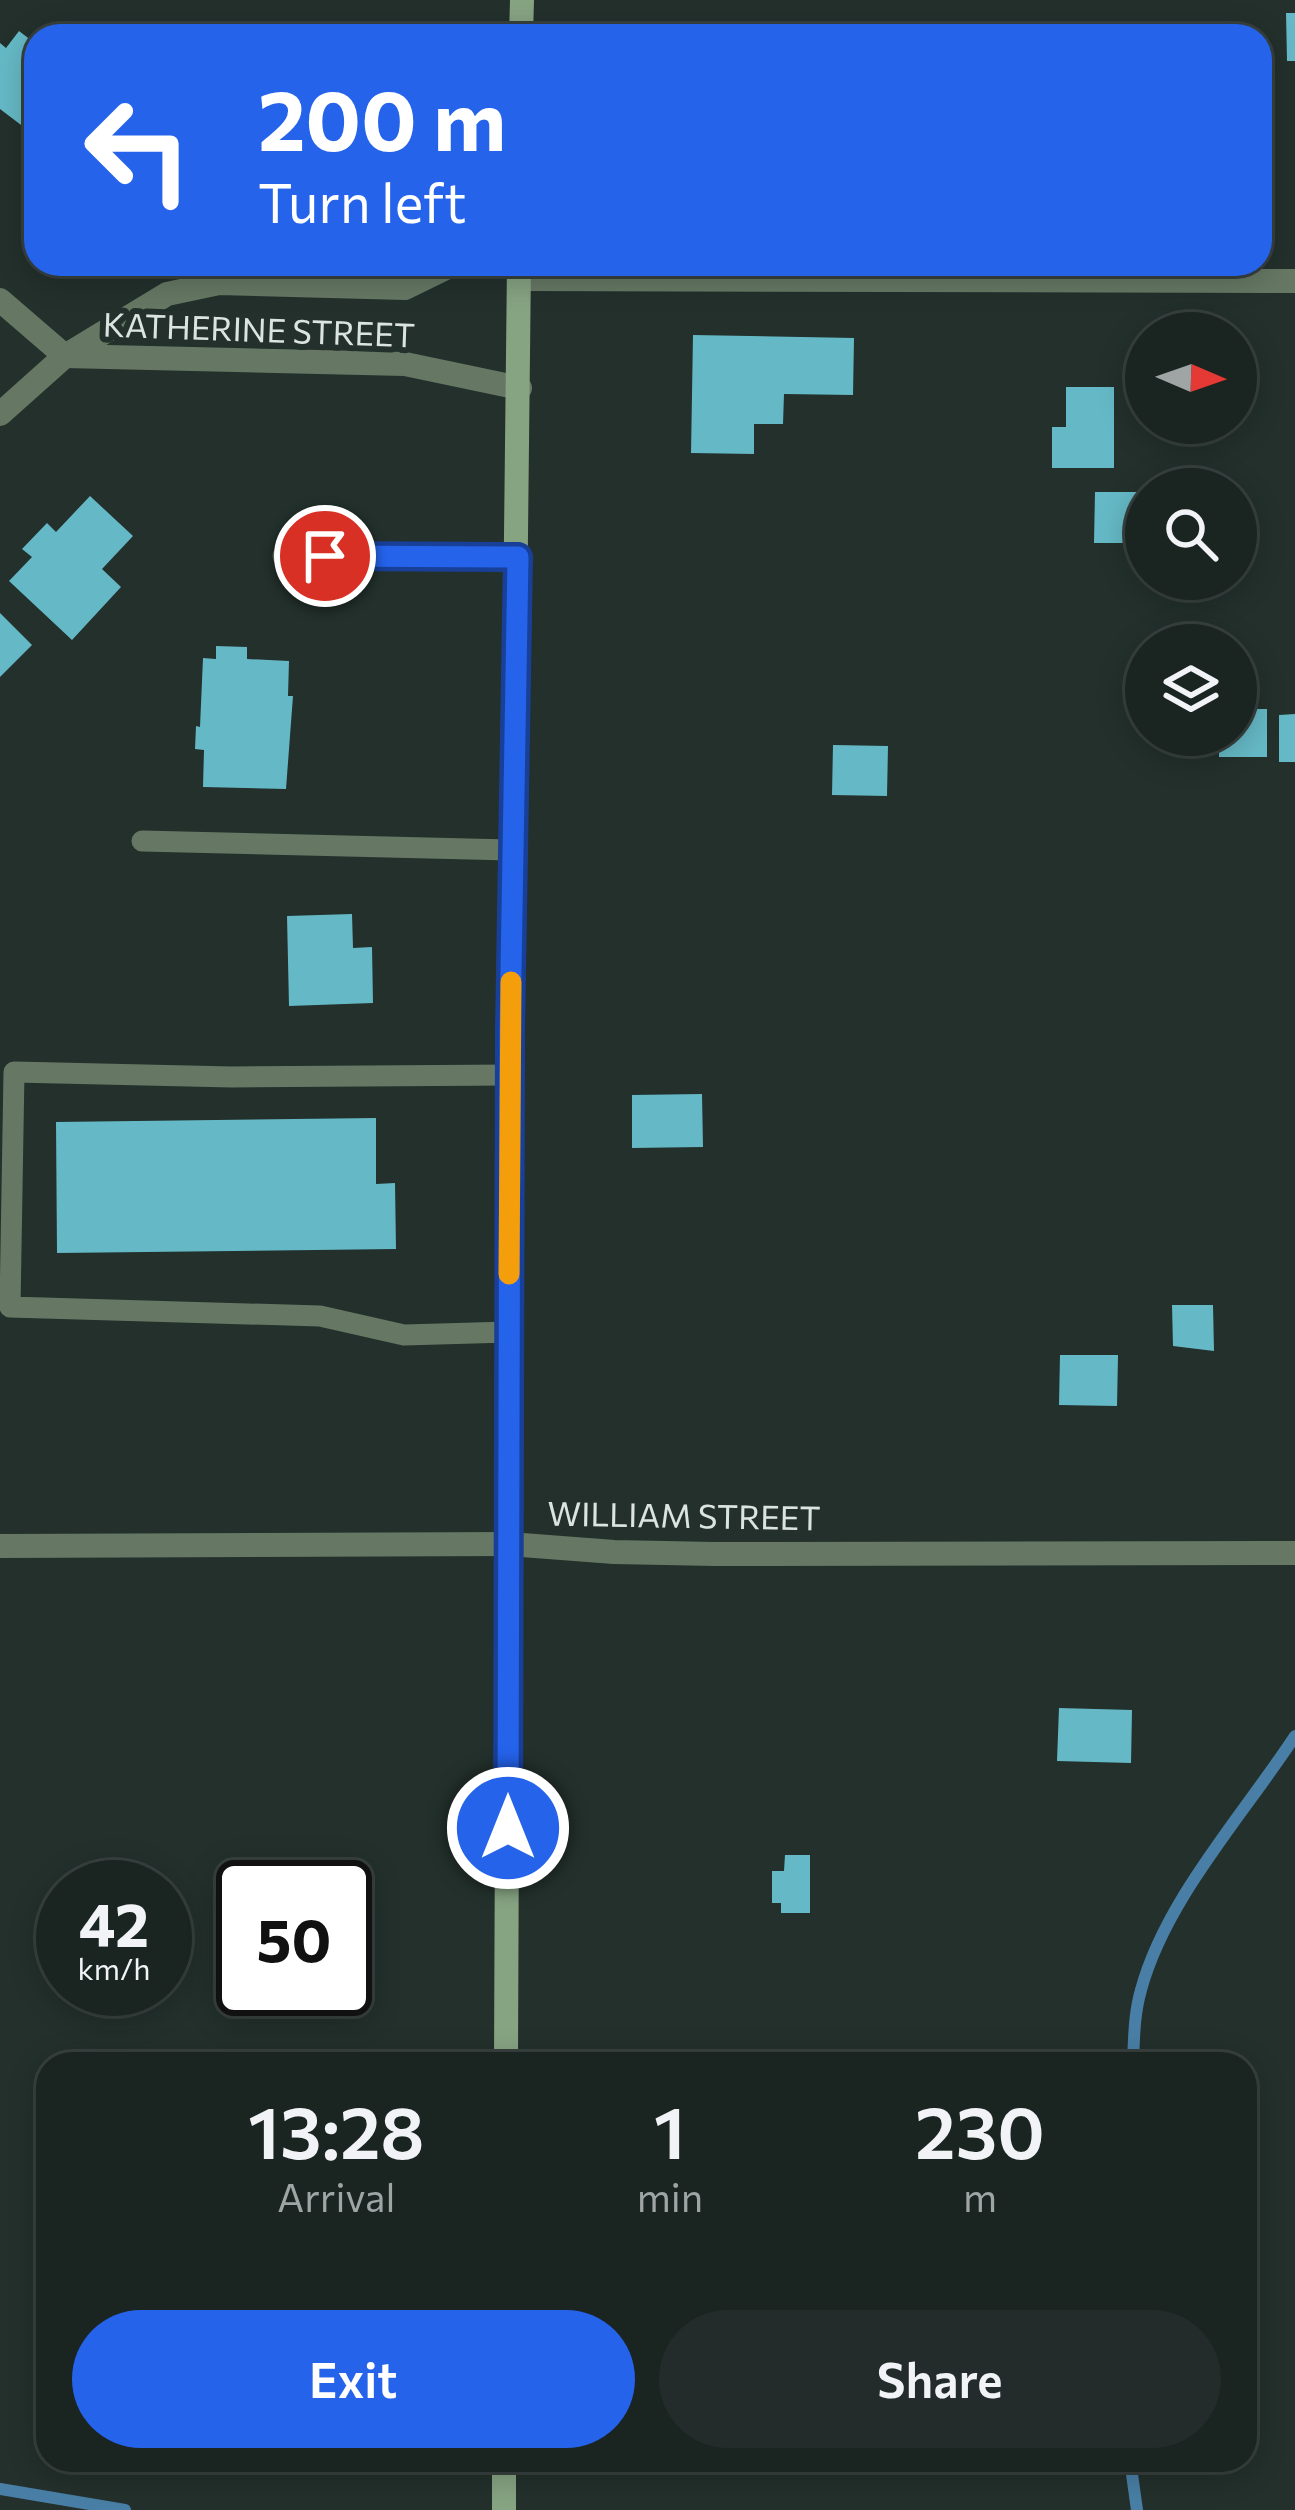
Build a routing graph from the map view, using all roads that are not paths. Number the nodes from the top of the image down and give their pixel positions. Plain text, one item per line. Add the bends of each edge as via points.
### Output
1 (428, 276) edge
2 (519, 276) edge
3 (864, 276) edge
4 (1295, 281) edge
5 (0, 300) edge
6 (65, 356) junction
7 (520, 388) junction
8 (0, 414) edge
9 (283, 556) dead end
10 (518, 557) junction
11 (142, 842) dead end
12 (512, 850) junction
13 (510, 1075) junction
14 (509, 1332) junction
15 (509, 1544) junction
16 (0, 1546) edge
17 (1295, 1553) edge
18 (506, 2052) edge
19 (504, 2472) edge
20 (504, 2510) edge

1 - 6 street, KATHERINE STREET via 405,287 279,281 167,294
2 - 7 main road
3 - 4 street
5 - 6 street, KATHERINE STREET
6 - 7 street, KATHERINE STREET via 405,364
6 - 8 street
7 - 10 main road
9 - 10 lane
10 - 12 main road
11 - 12 lane
12 - 13 main road
13 - 14 main road
13 - 14 lane via 14,1072 10,1307 320,1316 404,1335
14 - 15 main road
15 - 16 street, WILLIAM STREET
15 - 17 street, WILLIAM STREET via 715,1554
15 - 18 main road
19 - 20 main road

